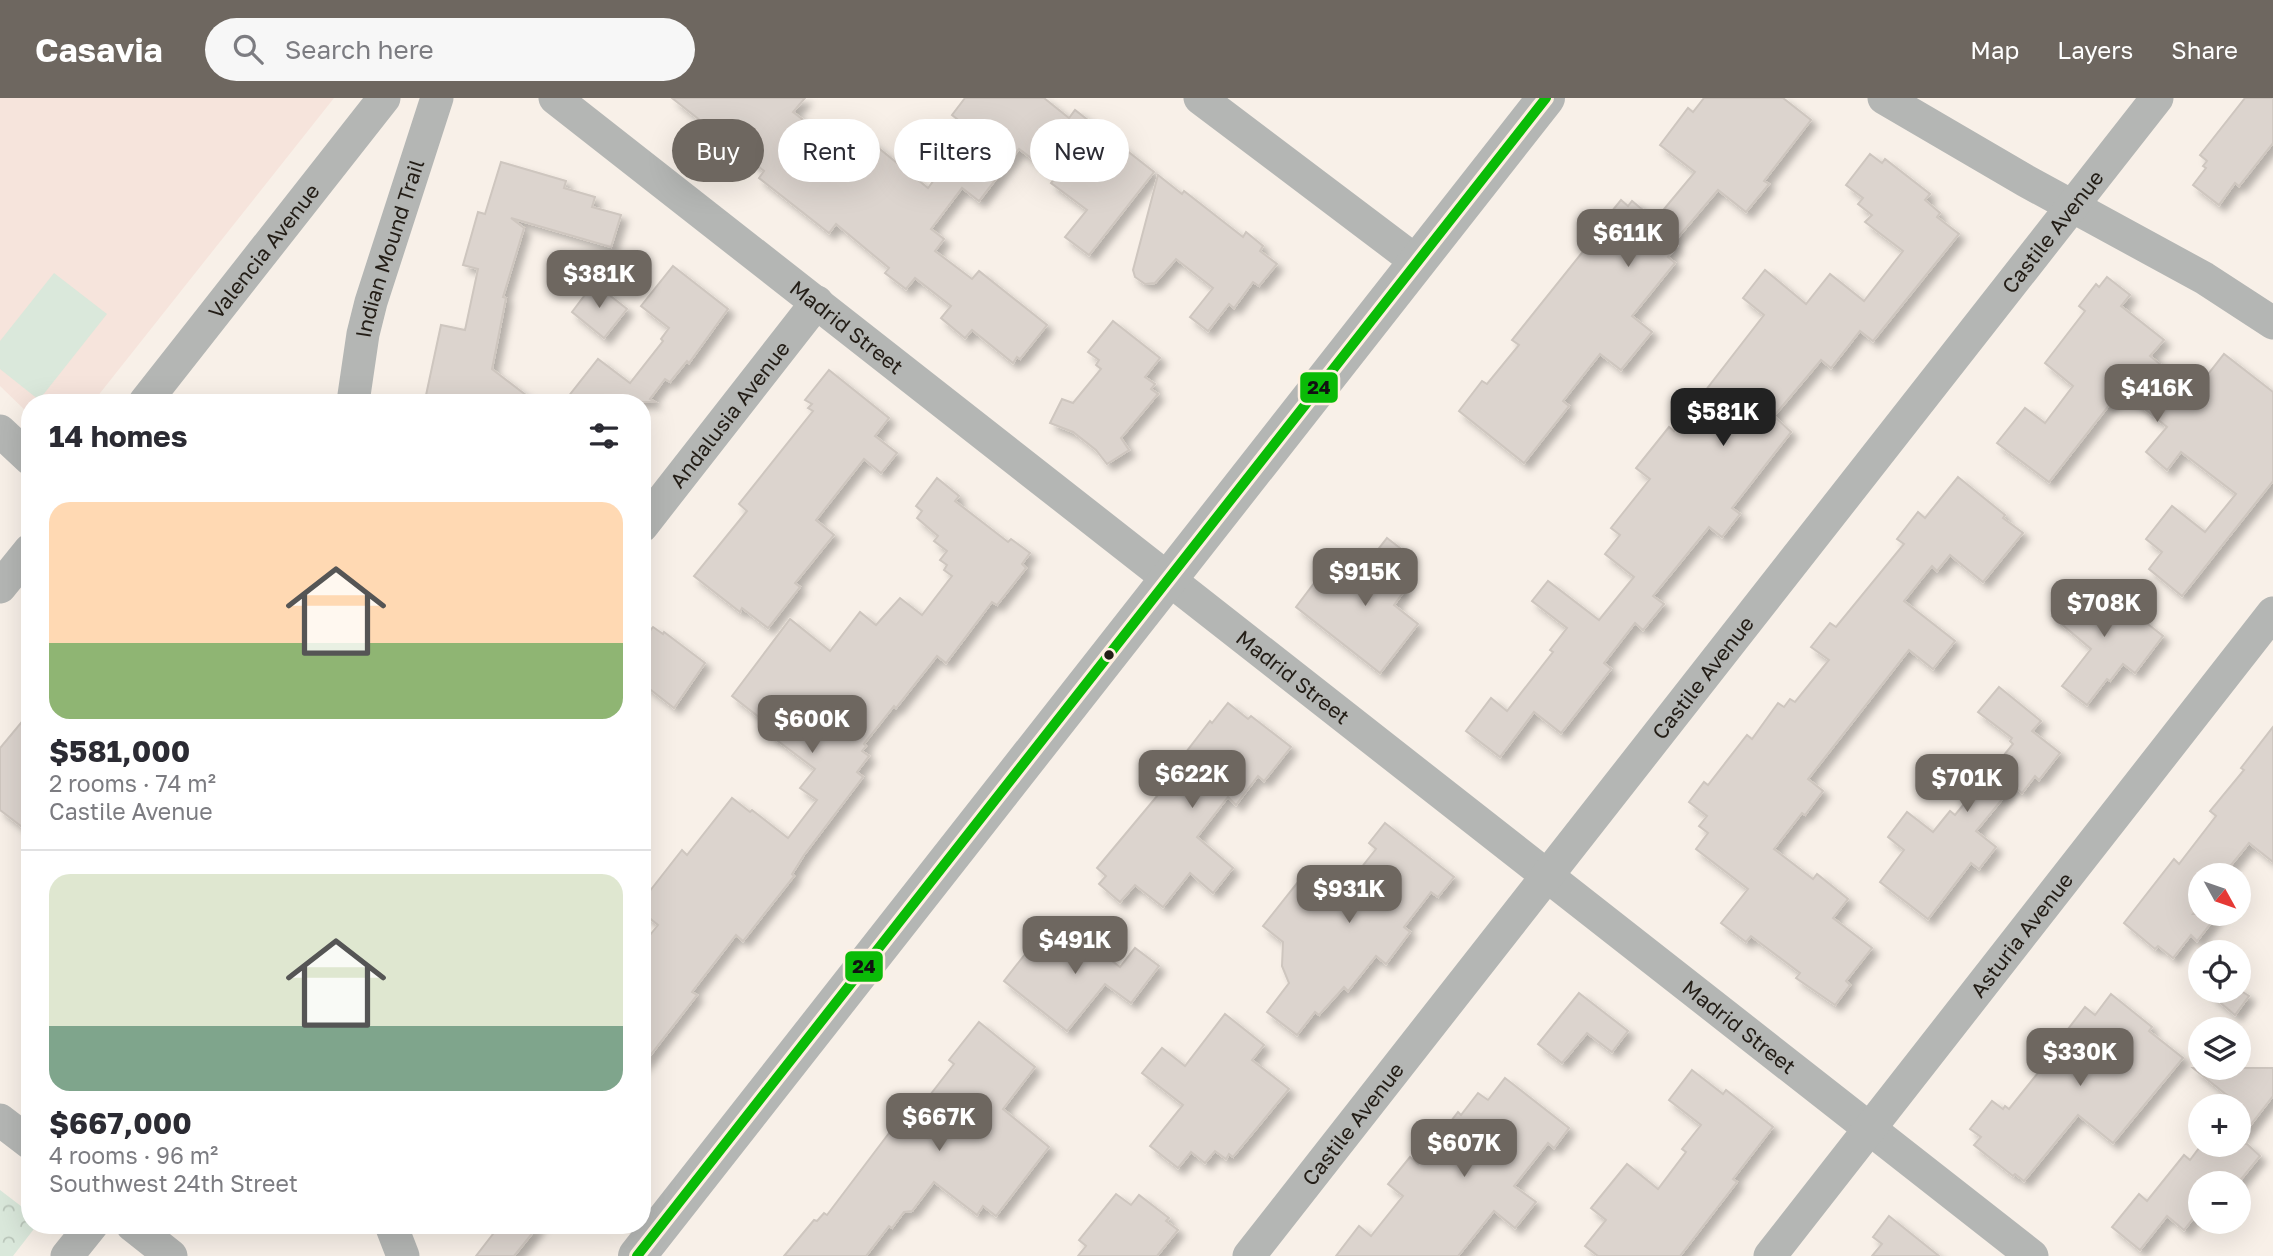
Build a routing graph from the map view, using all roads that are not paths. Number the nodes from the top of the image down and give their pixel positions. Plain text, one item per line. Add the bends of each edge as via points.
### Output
1 (384, 98) edge
2 (437, 98) edge
3 (555, 98) edge
4 (1200, 98) edge
5 (1546, 98) edge
6 (1884, 98) edge
7 (2157, 98) edge
8 (2072, 206) junction
9 (1417, 262) junction
10 (817, 302) junction
11 (2273, 323) edge
12 (151, 394) edge
13 (354, 394) edge
14 (0, 431) edge
15 (21, 451) edge
16 (651, 514) edge
17 (21, 561) edge
18 (1167, 580) junction
19 (0, 587) edge
20 (2273, 613) edge
21 (1546, 876) junction
22 (0, 1120) edge
23 (1870, 1129) junction
24 (21, 1136) edge
25 (85, 1234) edge
26 (143, 1234) edge
27 (394, 1234) edge
28 (67, 1256) edge
29 (171, 1256) edge
30 (403, 1256) edge
31 (637, 1256) edge
32 (1249, 1256) edge
33 (1770, 1256) edge
34 (2032, 1256) edge

1 - 12 street, Valencia Avenue
2 - 13 street, Indian Mound Trail via 371,302
3 - 10 street, Madrid Street
4 - 9 street
5 - 9 street
6 - 8 street
7 - 8 street, Castile Avenue
8 - 11 street via 2204,278
8 - 21 street, Castile Avenue
9 - 18 street
10 - 16 street, Andalusia Avenue
10 - 18 street, Madrid Street
14 - 15 street
17 - 19 street
18 - 21 street, Madrid Street
18 - 31 street
20 - 23 street, Asturia Avenue
21 - 23 street, Madrid Street
21 - 32 street, Castile Avenue
22 - 24 street
23 - 33 street, Asturia Avenue
23 - 34 street, Madrid Street
25 - 28 street
26 - 29 street
27 - 30 street

